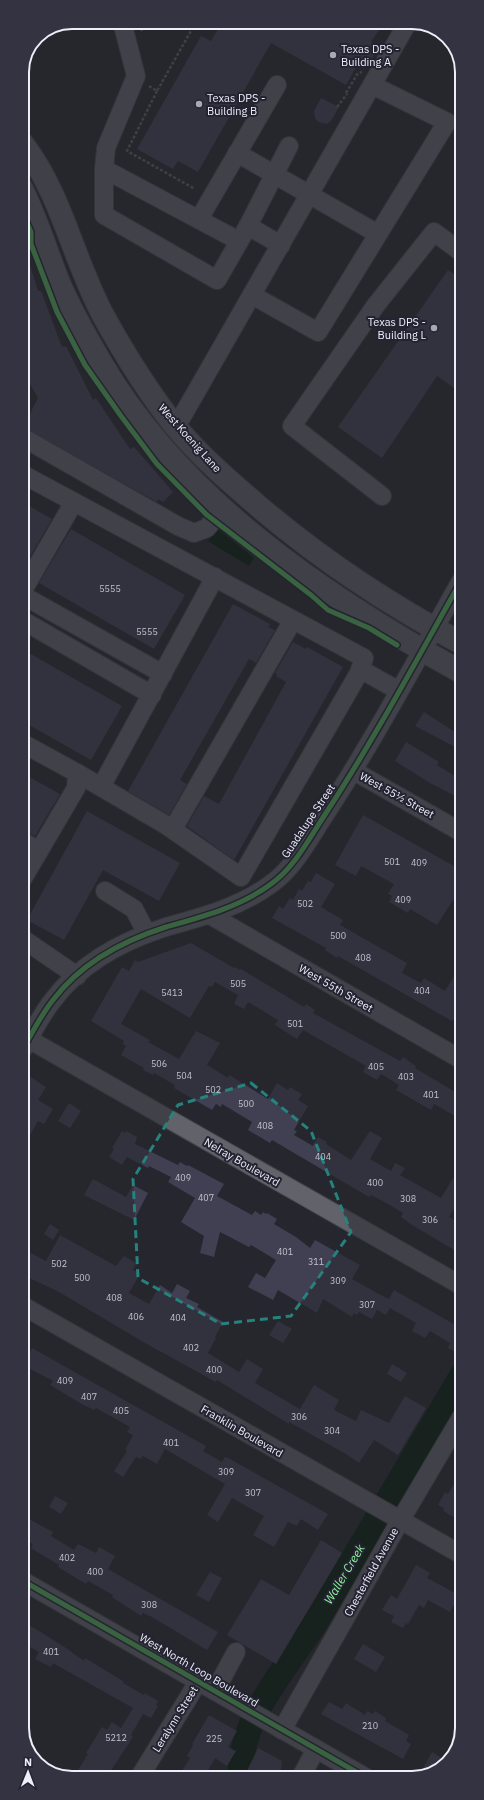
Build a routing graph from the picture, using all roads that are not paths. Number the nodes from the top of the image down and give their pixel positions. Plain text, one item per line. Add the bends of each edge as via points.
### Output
1 (124, 29) edge
2 (404, 29) edge
3 (277, 84) dead end
4 (372, 85) junction
5 (289, 146) dead end
6 (29, 153) edge
7 (237, 153) junction
8 (104, 169) junction
9 (275, 176) junction
10 (310, 195) junction
11 (29, 202) edge
12 (199, 220) junction
13 (243, 234) junction
14 (378, 234) junction
15 (281, 245) junction
16 (455, 248) edge
17 (252, 295) junction
18 (176, 427) junction
19 (29, 441) edge
20 (29, 478) edge
21 (382, 496) dead end
22 (74, 502) junction
23 (223, 508) junction
24 (215, 578) junction
25 (29, 582) edge
26 (455, 592) edge
27 (29, 598) edge
28 (293, 620) junction
29 (29, 624) edge
30 (435, 628) junction
31 (455, 639) edge
32 (422, 650) junction
33 (360, 669) junction
34 (455, 669) edge
35 (162, 674) junction
36 (398, 691) junction
37 (152, 694) junction
38 (29, 747) edge
39 (354, 771) junction
40 (77, 773) junction
41 (101, 788) junction
42 (455, 828) edge
43 (173, 829) junction
44 (29, 845) edge
45 (39, 851) junction
46 (29, 868) edge
47 (241, 877) junction
48 (105, 891) dead end
49 (256, 893) junction
50 (210, 915) junction
51 (147, 934) junction
52 (29, 944) edge
53 (77, 976) junction
54 (29, 1035) edge
55 (29, 1045) edge
56 (455, 1056) edge
57 (455, 1282) edge
58 (29, 1309) edge
59 (455, 1425) edge
60 (387, 1513) junction
61 (455, 1551) edge
62 (29, 1584) edge
63 (236, 1652) dead end
64 (198, 1682) junction
65 (215, 1691) junction
66 (282, 1730) junction
67 (316, 1749) junction
68 (143, 1771) edge
69 (304, 1771) edge
70 (354, 1771) edge

1 - 8 street via 136,76 106,148
2 - 4 street
3 - 7 street
4 - 10 street
4 - 14 street via 447,122
5 - 9 street
6 - 18 main road, West Koenig Lane via 41,170 57,203 102,314 149,391
7 - 9 street
7 - 12 street
8 - 12 street
8 - 13 street via 104,215 217,280
9 - 10 street
9 - 13 street
10 - 14 street
10 - 15 street
11 - 23 main road via 59,281 103,365 130,406 161,444 187,474
12 - 13 street
13 - 15 street
14 - 17 street via 318,332
15 - 17 street
16 - 21 street via 434,232 376,305 292,426
17 - 18 street
18 - 30 main road, West Koenig Lane via 204,458 279,523 348,575
19 - 23 street via 194,533 207,528
20 - 22 street
22 - 24 street
22 - 25 street
23 - 32 main road via 299,570 382,627
24 - 28 street
24 - 35 street
26 - 30 street, Guadalupe Street
27 - 35 street
28 - 33 street via 364,658
28 - 43 street
29 - 37 street
30 - 31 main road, West Koenig Lane
30 - 32 street, Guadalupe Street
32 - 34 main road
32 - 36 street, Guadalupe Street
33 - 36 street
33 - 47 street
35 - 37 street
36 - 39 street, Guadalupe Street
37 - 41 street
38 - 40 street
39 - 42 street, West 55½ Street
39 - 49 street, Guadalupe Street via 286,870 272,884
40 - 41 street
40 - 45 street via 76,788
41 - 43 street
43 - 47 street
44 - 45 street
45 - 46 street
47 - 49 street
48 - 51 street via 134,909
49 - 50 street, Guadalupe Street
50 - 51 street, Guadalupe Street
50 - 56 street, West 55th Street
51 - 53 street, Guadalupe Street via 110,950 94,960
52 - 53 street
53 - 54 street, Guadalupe Street via 52,1001
55 - 57 street, Nelray Boulevard
58 - 60 street, Franklin Boulevard
59 - 60 street, Chesterfield Avenue
60 - 61 street, Franklin Boulevard
60 - 66 street, Chesterfield Avenue
62 - 64 street, West North Loop Boulevard
63 - 65 street
64 - 65 street, West North Loop Boulevard
64 - 68 street, Leralynn Street
65 - 66 street, West North Loop Boulevard
66 - 67 street, West North Loop Boulevard
67 - 69 street
67 - 70 street, West North Loop Boulevard

